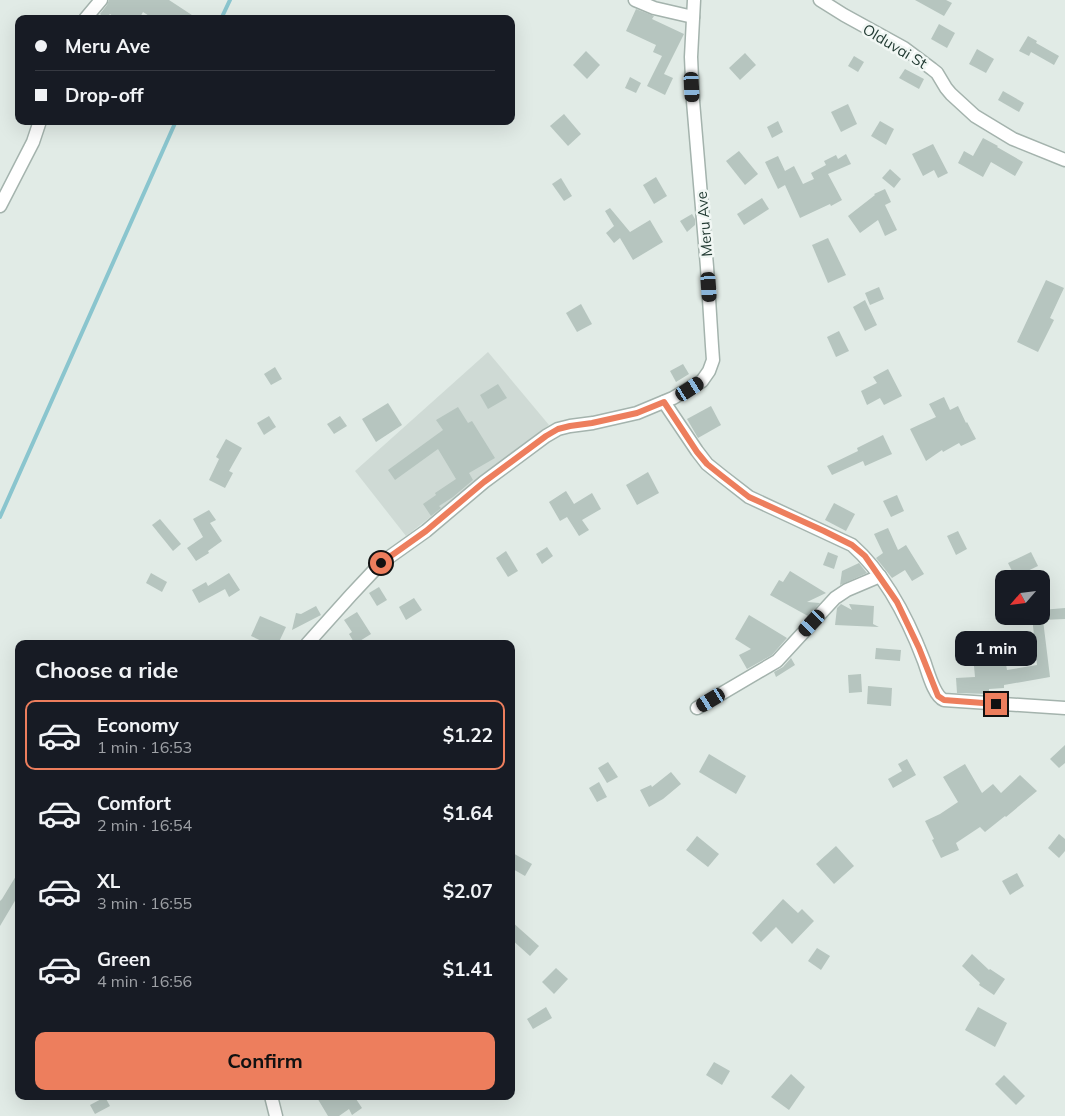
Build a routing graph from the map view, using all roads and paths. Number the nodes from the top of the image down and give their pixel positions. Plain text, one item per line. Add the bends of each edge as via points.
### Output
1 (101, 0) edge
2 (635, 0) edge
3 (694, 0) edge
4 (820, 0) edge
5 (88, 15) edge
6 (693, 17) junction
7 (39, 125) edge
8 (1065, 160) edge
9 (0, 206) edge
10 (664, 402) junction
11 (880, 576) junction
12 (311, 640) edge
13 (697, 708) dead end
14 (1065, 708) edge
15 (272, 1100) edge
16 (276, 1116) edge

1 - 5 street
2 - 6 street
3 - 6 street, Meru Ave
4 - 8 street, Olduvai St via 904,48 932,68 951,94 975,116 1013,140
6 - 10 street, Meru Ave via 690,57 713,360 702,381
7 - 9 street via 34,142
10 - 11 street via 707,464 749,497 852,545
10 - 12 street, Meru Ave via 637,413 564,427 546,436 381,563
11 - 13 street via 835,598 777,661
11 - 14 street via 897,602 940,699
15 - 16 street

